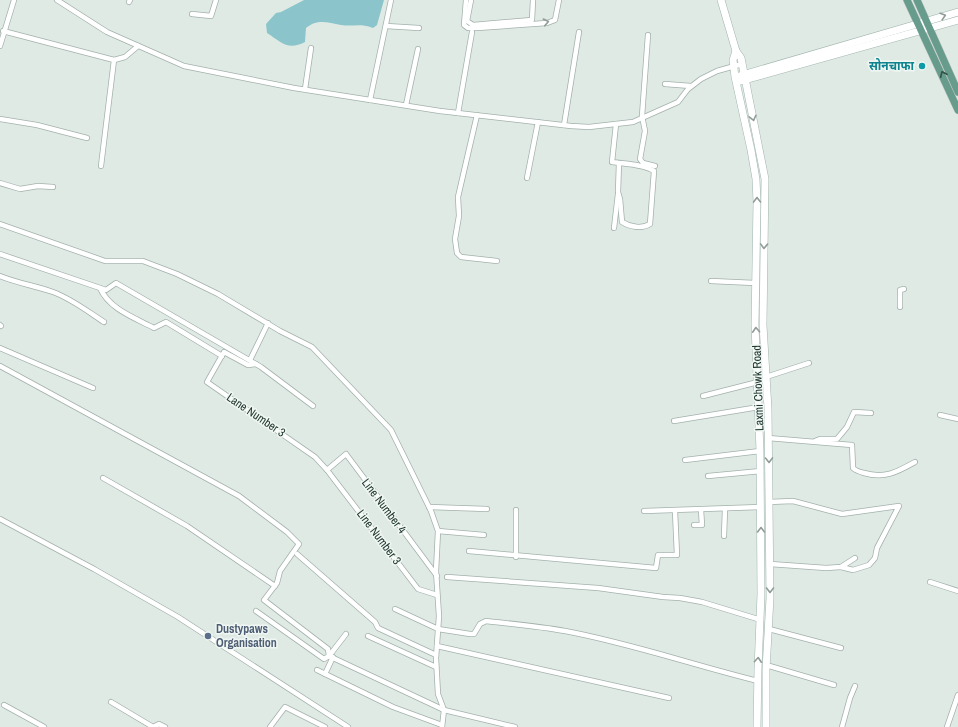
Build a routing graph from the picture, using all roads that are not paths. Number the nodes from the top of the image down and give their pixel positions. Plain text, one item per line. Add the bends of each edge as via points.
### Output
1 (14, 0) edge
2 (57, 0) edge
3 (216, 0) edge
4 (392, 0) edge
5 (466, 0) edge
6 (471, 0) edge
7 (533, 0) edge
8 (559, 0) edge
9 (721, 0) edge
10 (907, 0) edge
11 (918, 0) edge
12 (958, 12) edge
13 (192, 14) dead end
14 (928, 20) junction
15 (958, 20) edge
16 (918, 23) junction
17 (386, 26) junction
18 (419, 28) dead end
19 (931, 28) junction
20 (3, 31) junction
21 (922, 31) junction
22 (472, 32) dead end
23 (579, 32) dead end
24 (648, 35) dead end
25 (0, 46) edge
26 (138, 46) junction
27 (311, 48) dead end
28 (418, 49) dead end
29 (736, 51) junction
30 (114, 60) junction
31 (742, 64) junction
32 (734, 67) junction
33 (744, 77) junction
34 (736, 80) junction
35 (664, 84) dead end
36 (691, 86) junction
37 (305, 89) junction
38 (958, 92) edge
39 (370, 100) junction
40 (406, 105) junction
41 (958, 110) edge
42 (458, 113) junction
43 (477, 115) junction
44 (642, 116) junction
45 (0, 119) edge
46 (538, 122) junction
47 (616, 124) junction
48 (564, 125) junction
49 (87, 138) dead end
50 (619, 163) junction
51 (101, 166) dead end
52 (655, 166) dead end
53 (527, 178) dead end
54 (0, 183) edge
55 (53, 187) dead end
56 (618, 192) junction
57 (0, 224) edge
58 (614, 228) dead end
59 (0, 254) edge
60 (498, 261) dead end
61 (0, 276) edge
62 (711, 281) dead end
63 (755, 283) junction
64 (100, 288) junction
65 (904, 289) dead end
66 (900, 307) dead end
67 (104, 322) dead end
68 (268, 324) junction
69 (0, 348) edge
70 (222, 356) junction
71 (250, 360) junction
72 (809, 363) dead end
73 (256, 364) junction
74 (0, 366) edge
75 (766, 377) junction
76 (759, 385) junction
77 (93, 388) dead end
78 (767, 388) junction
79 (703, 396) dead end
80 (313, 406) dead end
81 (759, 407) junction
82 (871, 413) dead end
83 (940, 415) dead end
84 (958, 419) edge
85 (674, 421) dead end
86 (768, 438) junction
87 (815, 441) junction
88 (760, 451) junction
89 (685, 460) dead end
90 (915, 462) dead end
91 (327, 470) junction
92 (760, 471) junction
93 (708, 476) dead end
94 (103, 478) dead end
95 (769, 504) junction
96 (429, 507) junction
97 (761, 507) junction
98 (725, 508) junction
99 (487, 509) dead end
100 (516, 510) dead end
101 (701, 510) junction
102 (644, 511) dead end
103 (675, 511) junction
104 (0, 519) edge
105 (694, 525) dead end
106 (438, 531) junction
107 (484, 535) dead end
108 (724, 536) dead end
109 (469, 551) dead end
110 (297, 554) dead end
111 (516, 557) junction
112 (855, 558) dead end
113 (770, 564) junction
114 (841, 567) junction
115 (437, 576) junction
116 (447, 577) dead end
117 (930, 582) dead end
118 (275, 586) junction
119 (958, 591) edge
120 (437, 595) junction
121 (395, 609) dead end
122 (256, 611) dead end
123 (761, 618) junction
124 (769, 618) junction
125 (438, 629) junction
126 (769, 629) junction
127 (346, 634) dead end
128 (368, 636) dead end
129 (437, 646) junction
130 (841, 648) dead end
131 (436, 655) junction
132 (331, 656) junction
133 (766, 666) junction
134 (436, 667) junction
135 (317, 670) dead end
136 (325, 674) junction
137 (758, 681) junction
138 (834, 685) dead end
139 (855, 686) dead end
140 (958, 695) edge
141 (669, 698) dead end
142 (111, 702) dead end
143 (4, 705) dead end
144 (444, 710) junction
145 (442, 726) edge
146 (44, 727) edge
147 (165, 727) edge
148 (270, 727) edge
149 (325, 727) edge
150 (348, 727) edge
151 (515, 727) edge
152 (757, 727) edge
153 (766, 727) edge
154 (842, 727) edge
155 (948, 727) edge

1 - 20 street
2 - 26 street via 107,32
3 - 13 street via 210,17
4 - 17 street
5 -> 8 street via 464,25 468,28 547,23 555,20
6 - 7 street via 467,21 473,25 532,20
9 - 29 main road
10 - 16 main road
11 - 14 main road
14 -> 12 main road
14 - 16 main road
14 - 19 main road
15 - 19 main road
16 - 21 main road
16 - 33 main road
17 - 18 street
17 - 39 street
19 - 21 main road
19 - 38 main road
20 - 25 street
20 - 30 street
21 - 33 main road
41 -> 21 main road
22 - 42 street
23 - 48 street
24 - 44 street
26 - 30 street via 126,57
26 - 37 street via 184,66
27 - 37 street
28 - 40 street
29 - 31 main road, Laxmi Chowk Road
29 - 32 main road, Laxmi Chowk Road
30 - 51 street
31 - 32 street
31 - 33 main road, Laxmi Chowk Road
32 - 34 main road, Laxmi Chowk Road
32 - 36 street via 717,71
33 - 34 main road
33 -> 75 main road, Laxmi Chowk Road via 765,179 763,325
63 -> 34 main road, Laxmi Chowk Road via 756,179
35 - 36 street
36 - 44 street via 678,102
37 - 39 street
39 - 40 street
40 - 42 street
42 - 43 street
43 - 46 street
43 - 60 street via 458,197 459,216 455,239 457,253 461,258
44 - 47 street via 633,122
44 - 52 street via 645,131 640,162
45 - 49 street via 37,125
46 - 48 street
46 - 53 street
47 - 48 street via 589,127
47 - 50 street via 612,162
50 - 56 street
50 - 56 street via 654,171 650,224 645,227 622,222
54 - 55 street via 20,189
56 - 58 street
57 - 68 street via 105,261 143,261 161,267 218,294
59 - 64 street
61 - 67 street via 73,300
62 - 63 street
76 -> 63 main road, Laxmi Chowk Road
64 - 70 street via 112,304 154,328 166,322
64 - 71 street via 106,290 116,283
65 - 66 street via 900,290
68 - 71 street
68 - 96 street via 312,347 391,430
69 - 77 street
70 - 73 street via 224,352 248,365
70 - 91 street, Lane Number 3 via 207,382 315,457
71 - 73 street
72 - 75 street
73 - 80 street
74 - 118 street via 239,496 287,532 299,544 280,570
75 - 78 main road, Laxmi Chowk Road
76 - 78 main road
76 - 79 street
76 - 81 main road, Laxmi Chowk Road
78 - 86 main road, Laxmi Chowk Road
81 - 85 street
81 - 88 main road, Laxmi Chowk Road
82 - 87 street via 854,412 847,428 838,439
83 - 84 street
86 - 87 street
86 -> 95 main road, Laxmi Chowk Road
87 - 90 street via 821,444 852,445 853,468 871,475 892,475
88 - 89 street
88 - 92 main road, Laxmi Chowk Road
91 - 115 street, Line Number 4 via 346,454
91 - 120 street, Line Number 3 via 418,589
92 - 93 street
92 - 97 main road, Laxmi Chowk Road
94 - 118 street via 188,526
95 - 97 main road
95 - 113 main road, Laxmi Chowk Road
95 - 114 street via 793,501 842,514 899,506 877,548 875,558 869,565 854,570
96 - 99 street
96 - 106 street
97 - 98 street
123 -> 97 main road, Laxmi Chowk Road
98 - 101 street
98 - 108 street
100 - 111 street
101 - 103 street
101 - 105 street via 702,525
102 - 103 street
103 - 111 street via 677,555 658,555 656,568
104 - 150 street via 94,568 178,617
106 - 107 street
106 - 115 street
109 - 111 street
110 - 131 street via 375,622 378,628
112 - 114 street
113 - 114 street
113 -> 124 main road, Laxmi Chowk Road
115 - 120 street
116 - 123 street via 598,588 680,598
117 - 119 street
118 - 132 street via 264,600 328,649
120 - 125 street
121 - 125 street
122 - 132 street via 324,659
123 - 124 main road
137 -> 123 main road, Laxmi Chowk Road
124 - 126 main road, Laxmi Chowk Road
125 - 129 street
125 - 137 street via 474,634 480,624 486,621 566,631
126 - 130 street
126 - 133 main road, Laxmi Chowk Road
127 - 132 street
128 - 134 street
129 - 131 street
129 - 141 street
131 - 134 street
132 - 136 street
132 - 144 street
133 - 138 street
133 - 153 main road, Laxmi Chowk Road
134 - 144 street via 438,694
135 - 136 street
136 - 145 street via 393,707
137 - 152 main road, Laxmi Chowk Road
139 - 154 street
140 - 155 street
142 - 147 street via 153,727 159,724
143 - 146 street
144 - 145 street
144 - 151 street
148 - 149 street via 285,707

